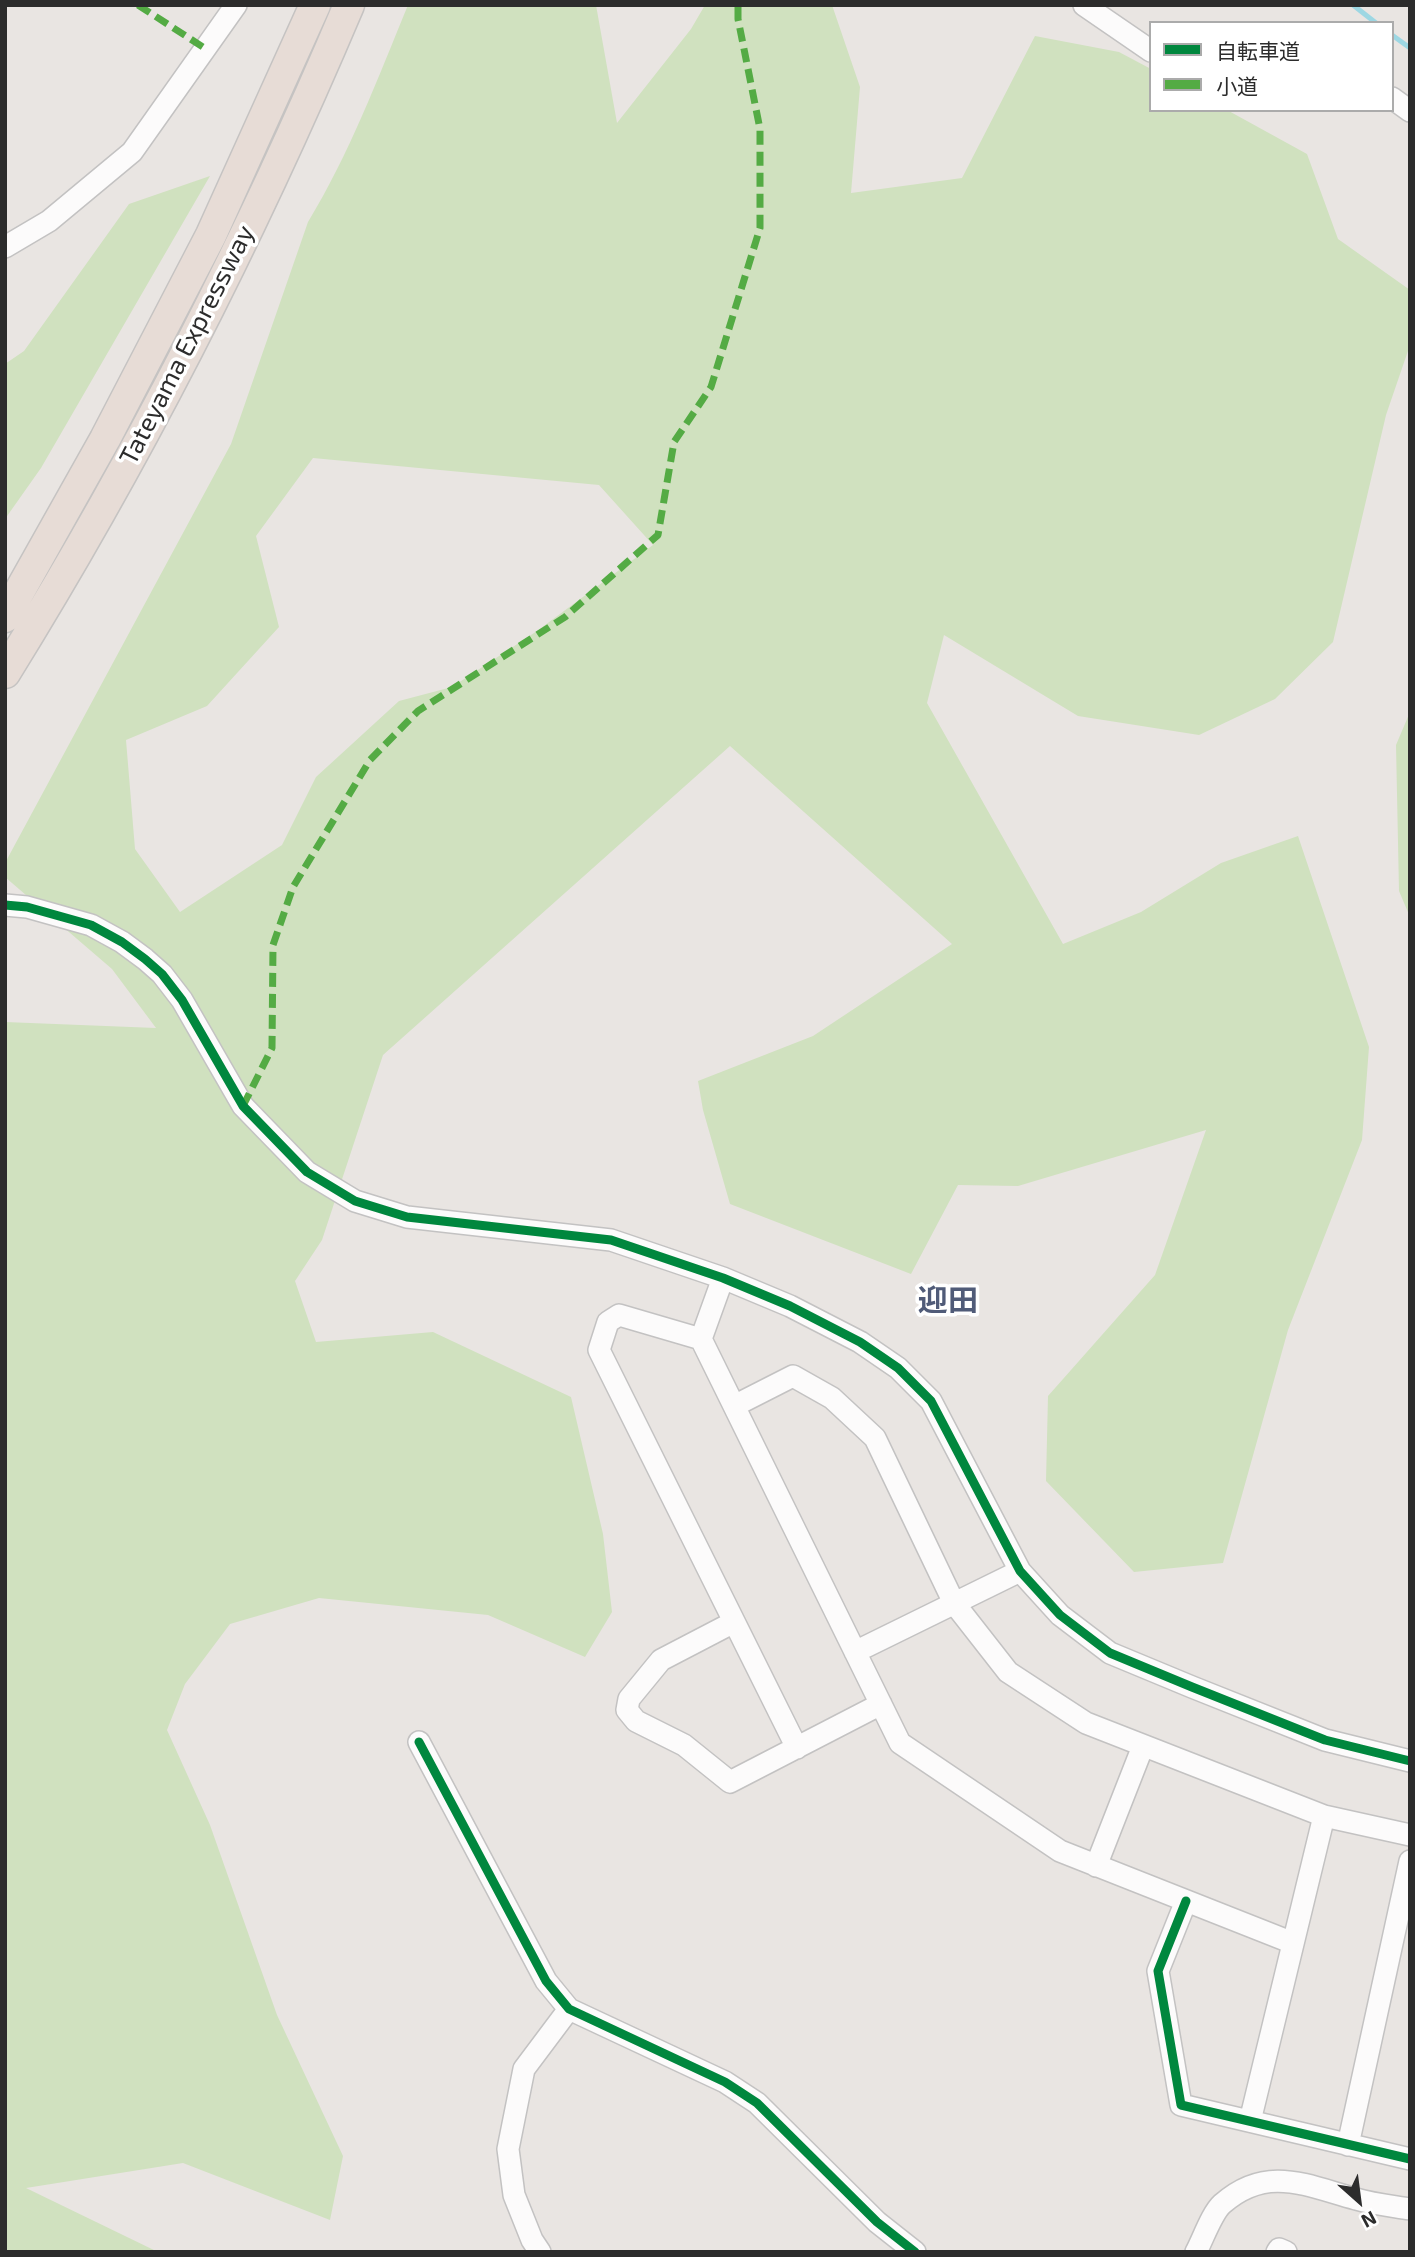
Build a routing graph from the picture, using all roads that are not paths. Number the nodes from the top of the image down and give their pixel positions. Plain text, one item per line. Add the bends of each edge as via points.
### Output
1 (236, 5) edge
2 (315, 5) edge
3 (349, 5) edge
4 (1084, 5) edge
5 (1149, 50) edge
6 (1394, 99) edge
7 (1410, 111) edge
8 (5, 247) edge
9 (5, 617) edge
10 (5, 673) edge
11 (5, 905) edge
12 (723, 1278) junction
13 (701, 1339) junction
14 (734, 1406) junction
15 (1020, 1571) junction
16 (954, 1603) junction
17 (734, 1622) junction
18 (855, 1652) junction
19 (881, 1704) junction
20 (419, 1742) dead end
21 (1143, 1746) junction
22 (797, 1748) junction
23 (1410, 1761) edge
24 (1324, 1816) junction
25 (1410, 1835) edge
26 (1410, 1861) edge
27 (1096, 1866) junction
28 (1186, 1901) junction
29 (1293, 1943) junction
30 (569, 2009) junction
31 (1250, 2121) junction
32 (1348, 2145) junction
33 (1410, 2159) edge
34 (1410, 2209) edge
35 (540, 2252) edge
36 (915, 2252) edge
37 (1196, 2252) edge
38 (1277, 2252) edge
39 (1286, 2252) edge

1 - 8 street via 132,152 49,221
2 - 9 highway, Tateyama Expressway via 211,235 105,439
3 - 10 highway, Tateyama Expressway via 238,248 133,453
4 - 5 street
6 - 7 street
11 - 12 street via 91,925 145,959 182,1000 243,1106 307,1172 355,1201 407,1217 611,1240
12 - 13 street
12 - 15 street via 860,1342 898,1368 931,1401
13 - 14 street
13 - 17 street via 619,1315 608,1322 599,1350
14 - 16 street via 793,1376 832,1398 875,1438
14 - 18 street
15 - 16 street
15 - 23 street via 1060,1615 1110,1653 1325,1741
16 - 18 street
16 - 21 street via 1008,1672 1086,1723
17 - 22 street
17 - 22 street via 661,1660 629,1699 627,1710 636,1721 684,1745 730,1782
18 - 19 street
19 - 22 street
19 - 27 street via 900,1742 1060,1851
20 - 30 street via 545,1981
21 - 24 street
21 - 27 street
24 - 25 street
24 - 29 street
26 - 32 street
27 - 28 street
28 - 29 street
28 - 31 street via 1158,1971 1181,2105
29 - 31 street
30 - 35 street via 524,2070 508,2149 514,2195
30 - 36 street via 726,2082 757,2103 877,2222
31 - 32 street
32 - 33 street
34 - 37 street via 1278,2179 1249,2188 1221,2205
38 - 39 street

